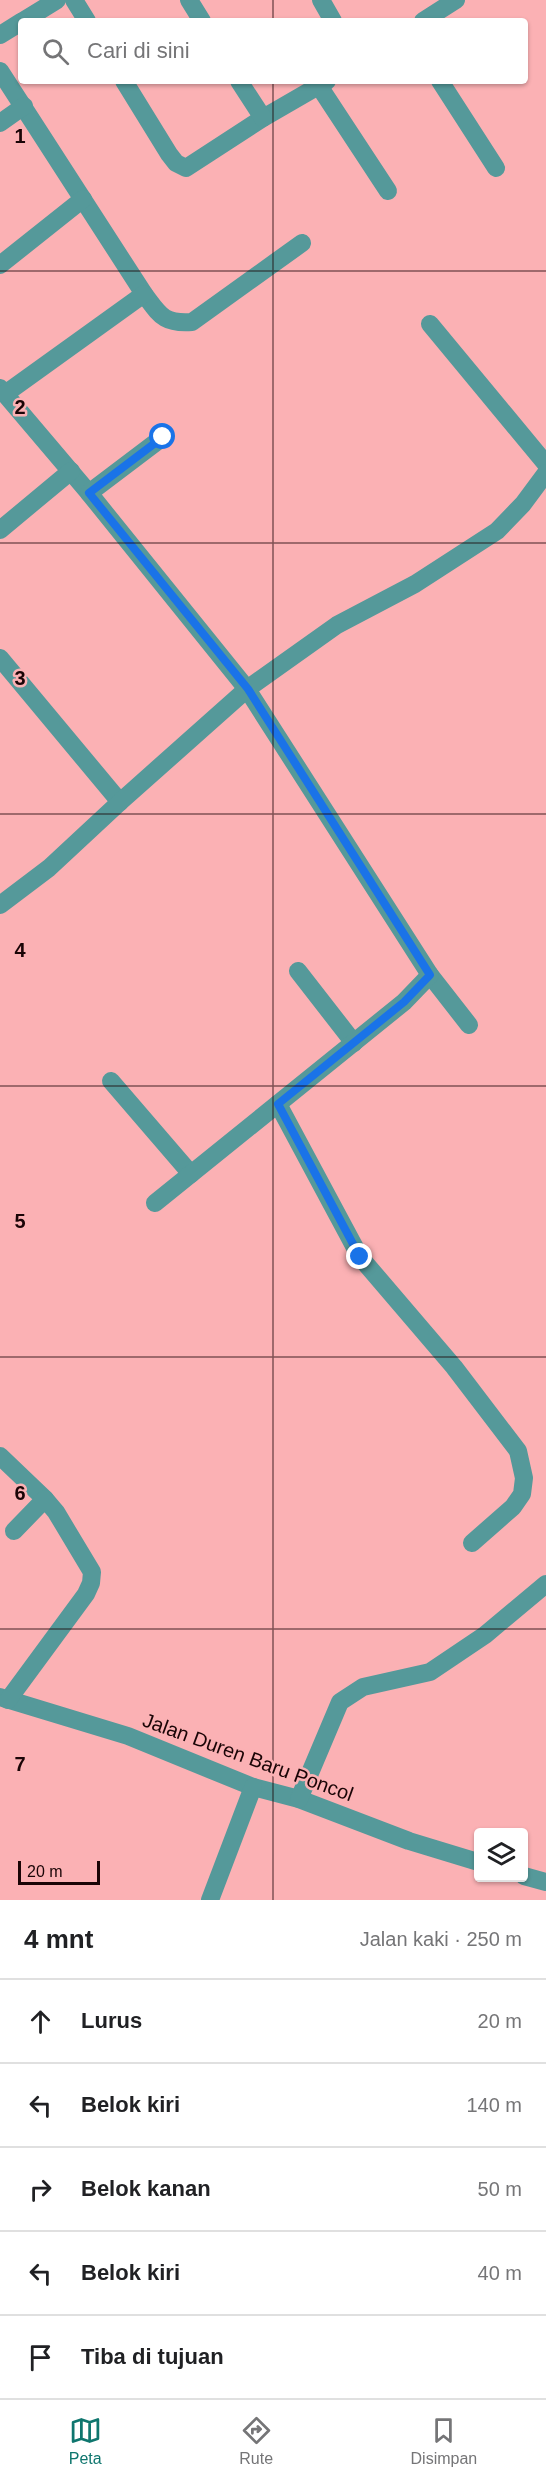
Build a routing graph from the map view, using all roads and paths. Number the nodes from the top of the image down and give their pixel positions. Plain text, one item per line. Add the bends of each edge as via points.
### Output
1 (57, 0) edge
2 (74, 0) edge
3 (189, 0) edge
4 (321, 0) edge
5 (449, 2) edge
6 (23, 18) edge
7 (85, 18) edge
8 (200, 18) edge
9 (331, 18) edge
10 (427, 18) edge
11 (0, 71) edge
12 (126, 84) edge
13 (241, 84) edge
14 (323, 84) edge
15 (442, 84) edge
16 (24, 106) junction
17 (263, 118) junction
18 (0, 123) edge
19 (495, 168) dead end
20 (388, 191) dead end
21 (83, 199) junction
22 (302, 243) dead end
23 (0, 265) edge
24 (144, 294) junction
25 (430, 324) dead end
26 (3, 391) edge
27 (163, 437) dead end
28 (546, 464) edge
29 (71, 471) junction
30 (546, 473) edge
31 (89, 493) junction
32 (0, 530) edge
33 (0, 658) edge
34 (248, 689) junction
35 (120, 802) junction
36 (0, 905) edge
37 (298, 971) dead end
38 (430, 975) junction
39 (469, 1024) dead end
40 (354, 1043) junction
41 (111, 1081) dead end
42 (278, 1104) junction
43 (191, 1174) junction
44 (155, 1203) dead end
45 (0, 1456) edge
46 (45, 1499) junction
47 (14, 1531) dead end
48 (472, 1543) dead end
49 (546, 1584) edge
50 (4, 1698) edge
51 (253, 1787) junction
52 (298, 1799) junction
53 (474, 1861) edge
54 (528, 1877) edge
55 (546, 1882) edge
56 (210, 1900) edge

1 - 6 street
2 - 7 street
3 - 8 street
4 - 9 street
5 - 10 street
11 - 16 street
12 - 17 street via 169,154 186,168
13 - 17 street
14 - 17 street
14 - 20 street
15 - 19 street
16 - 18 street
16 - 21 street
21 - 23 street
21 - 24 street
22 - 24 street via 192,322 176,323 163,318
24 - 26 street
25 - 28 street
26 - 29 street
27 - 31 street
29 - 31 street
29 - 32 street
30 - 34 street via 497,531 415,584 337,626
31 - 34 street
33 - 35 street
34 - 35 street
34 - 38 street
35 - 36 street via 49,868
37 - 40 street
38 - 39 street
38 - 40 street
40 - 42 street
41 - 43 street
42 - 43 street
42 - 48 street via 360,1257 454,1367 518,1451 524,1478 522,1494
43 - 44 street
45 - 46 street
46 - 47 street
46 - 50 street via 92,1572 91,1583
49 - 52 street via 485,1635 430,1672 363,1687 340,1702
50 - 51 street, Jalan Duren Baru Poncol via 128,1736
51 - 52 street, Jalan Duren Baru Poncol
51 - 56 street
52 - 53 street, Jalan Duren Baru Poncol
54 - 55 street

